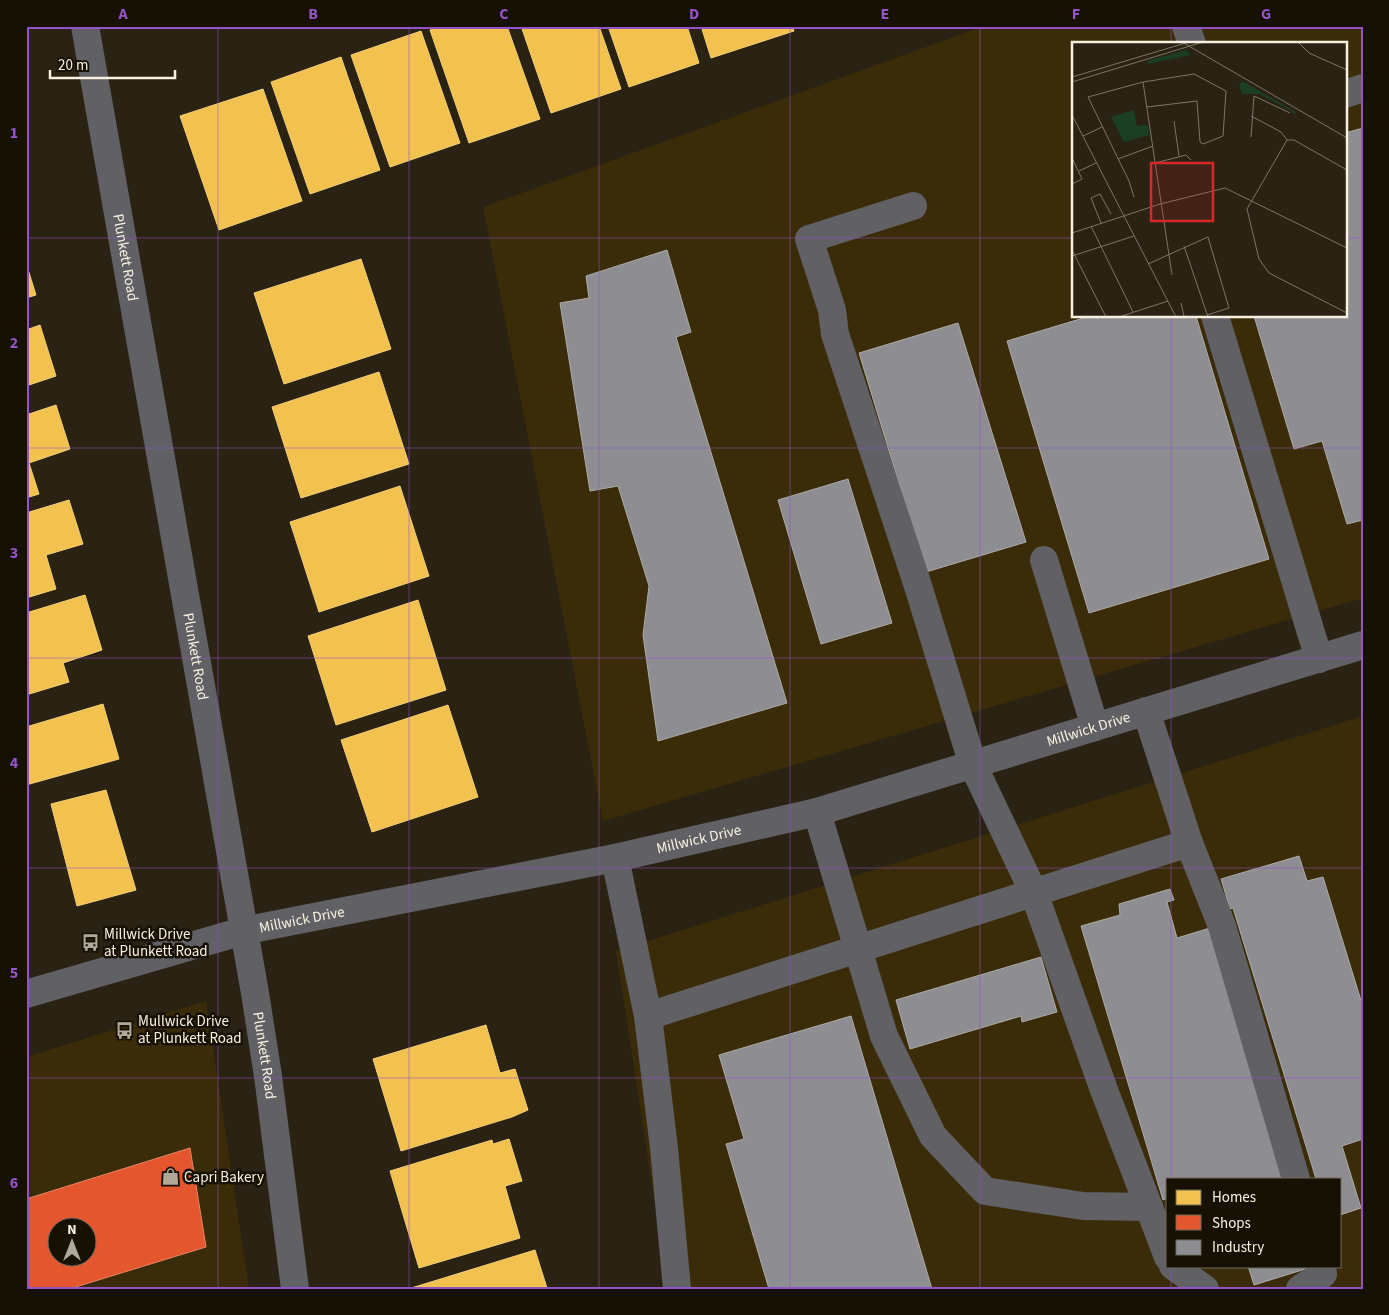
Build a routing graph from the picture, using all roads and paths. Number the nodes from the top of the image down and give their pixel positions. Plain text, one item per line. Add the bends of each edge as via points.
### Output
1 (85, 26) edge
2 (1186, 26) edge
3 (1191, 42) edge
4 (1363, 88) edge
5 (1346, 94) edge
6 (913, 206) dead end
7 (1216, 318) edge
8 (1044, 560) dead end
9 (1363, 645) edge
10 (1319, 659) junction
11 (1146, 711) junction
12 (1095, 727) junction
13 (973, 764) junction
14 (817, 812) junction
15 (1189, 843) junction
16 (615, 858) junction
17 (1034, 893) junction
18 (243, 931) junction
19 (859, 950) junction
20 (26, 994) edge
21 (648, 1016) junction
22 (1296, 1178) edge
23 (1149, 1207) junction
24 (1166, 1252) edge
25 (1176, 1268) edge
26 (1322, 1268) edge
27 (295, 1289) edge
28 (677, 1289) edge
29 (1205, 1289) edge
30 (1300, 1289) edge

1 - 18 street, Plunkett Road
2 - 3 street
4 - 5 street
6 - 13 street via 809,239 832,310 835,334
7 - 10 street
8 - 12 street
9 - 10 street, Millwick Drive
10 - 11 street, Millwick Drive
11 - 12 street, Millwick Drive
11 - 15 street
12 - 13 street, Millwick Drive
13 - 14 street, Millwick Drive
13 - 17 street
14 - 16 street, Millwick Drive
14 - 19 street
15 - 17 street
15 - 22 street via 1222,926
16 - 18 street, Millwick Drive
16 - 21 street
17 - 19 street
17 - 23 street
18 - 20 street, Millwick Drive
18 - 27 street, Plunkett Road via 268,1076
19 - 21 street
19 - 23 street via 884,1036 933,1136 985,1191 1082,1206
21 - 28 street
23 - 24 street
25 - 29 street
26 - 30 street via 1323,1274

